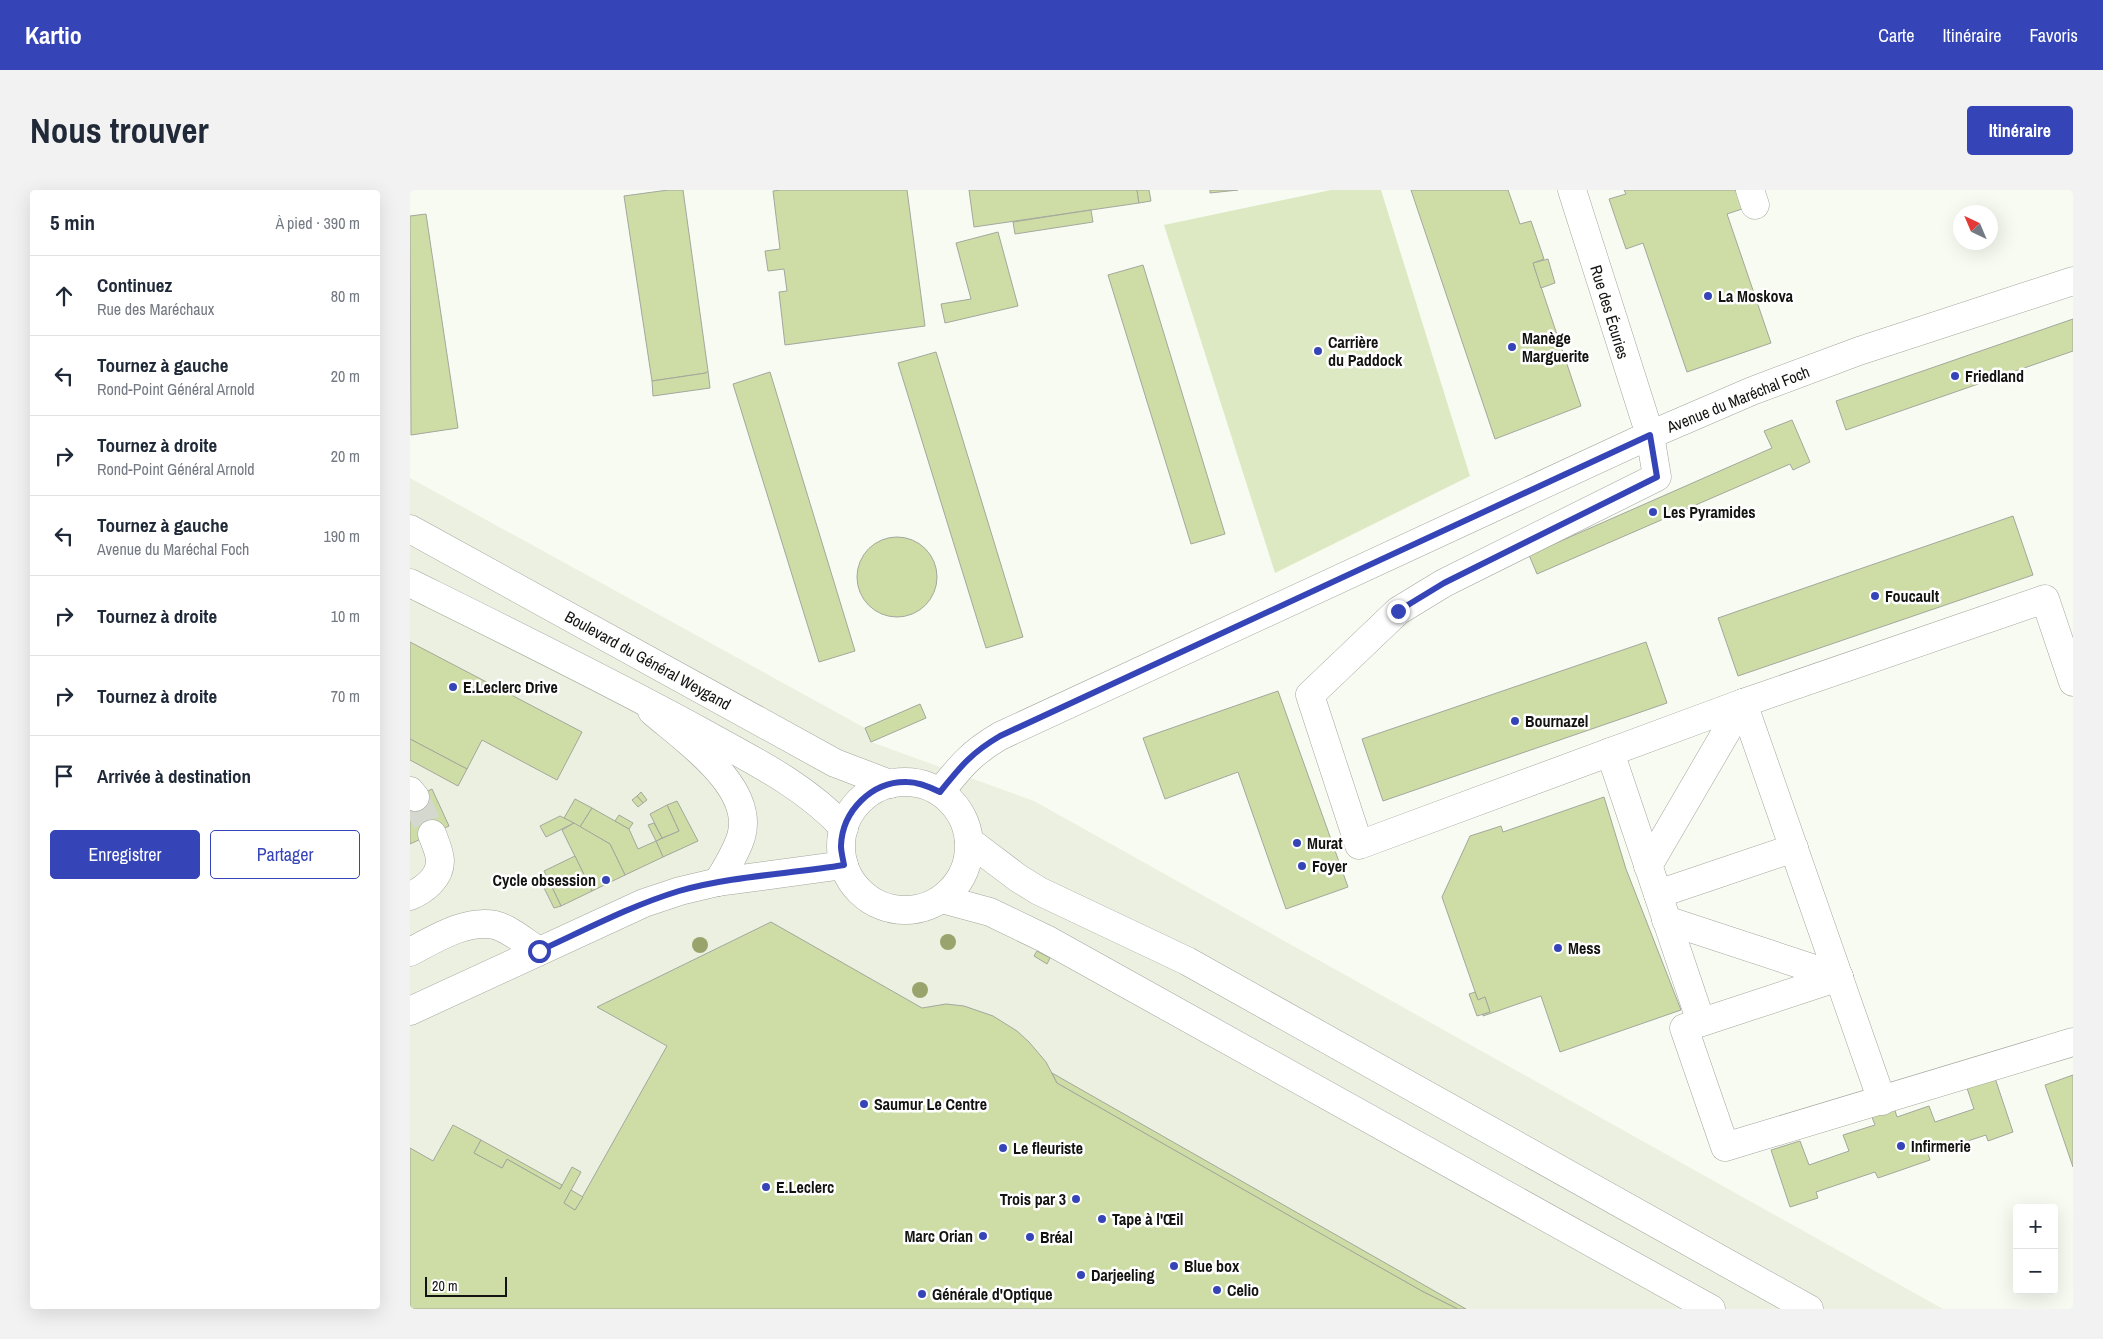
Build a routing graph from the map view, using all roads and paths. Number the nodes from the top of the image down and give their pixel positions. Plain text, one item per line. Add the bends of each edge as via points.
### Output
1 (1572, 190) edge
2 (2073, 281) edge
3 (1650, 435) junction
4 (410, 529) edge
5 (410, 583) edge
6 (2073, 682) edge
7 (633, 694) junction
8 (1743, 703) junction
9 (1610, 752) junction
10 (890, 784) junction
11 (940, 792) junction
12 (844, 828) junction
13 (432, 834) tunnel mouth
14 (969, 841) junction
15 (1794, 848) junction
16 (844, 865) junction
17 (1648, 866) junction
18 (718, 882) junction
19 (1658, 894) junction
20 (410, 896) edge
21 (942, 899) junction
22 (1666, 920) junction
23 (539, 951) junction
24 (410, 952) edge
25 (1839, 976) junction
26 (410, 1011) edge
27 (1701, 1022) junction
28 (2073, 1042) edge
29 (1882, 1101) junction
30 (1711, 1309) edge
31 (1809, 1309) edge

1 - 3 main road, Rue des Écuries
2 - 3 main road, Avenue du Maréchal Foch via 1859,351 1752,391
3 - 9 main road, Rue des Écuries via 1657,477 1444,583 1398,611 1310,695 1359,845
3 - 11 main road, Avenue du Maréchal Foch via 1000,736 964,761
4 - 10 main road, Boulevard du Général Weygand via 835,763
5 - 7 main road
6 - 8 main road via 2045,599
7 - 12 main road via 784,779 814,799
7 - 18 main road via 721,772 739,799 743,816 741,837
8 - 9 main road
8 - 15 main road
8 - 17 main road
9 - 17 main road
10 - 11 main road via 907,782
10 - 12 main road via 861,800
11 - 14 main road via 961,813
12 - 16 main road via 841,846
13 - 20 main road via 440,860 438,870 422,890
14 - 21 main road via 967,863 958,883
14 - 31 main road via 1039,891 1187,961
15 - 19 main road
15 - 25 main road
16 - 18 main road
16 - 21 main road via 853,883 867,898 884,907 904,911 924,908
17 - 19 main road
18 - 23 main road via 644,903
19 - 22 main road
21 - 30 main road via 990,912 1046,939
22 - 25 main road
22 - 27 main road
23 - 24 main road via 495,925 484,925 450,931
23 - 26 main road
25 - 27 main road
25 - 29 main road
27 - 29 main road via 1684,1028 1725,1148
28 - 29 main road

